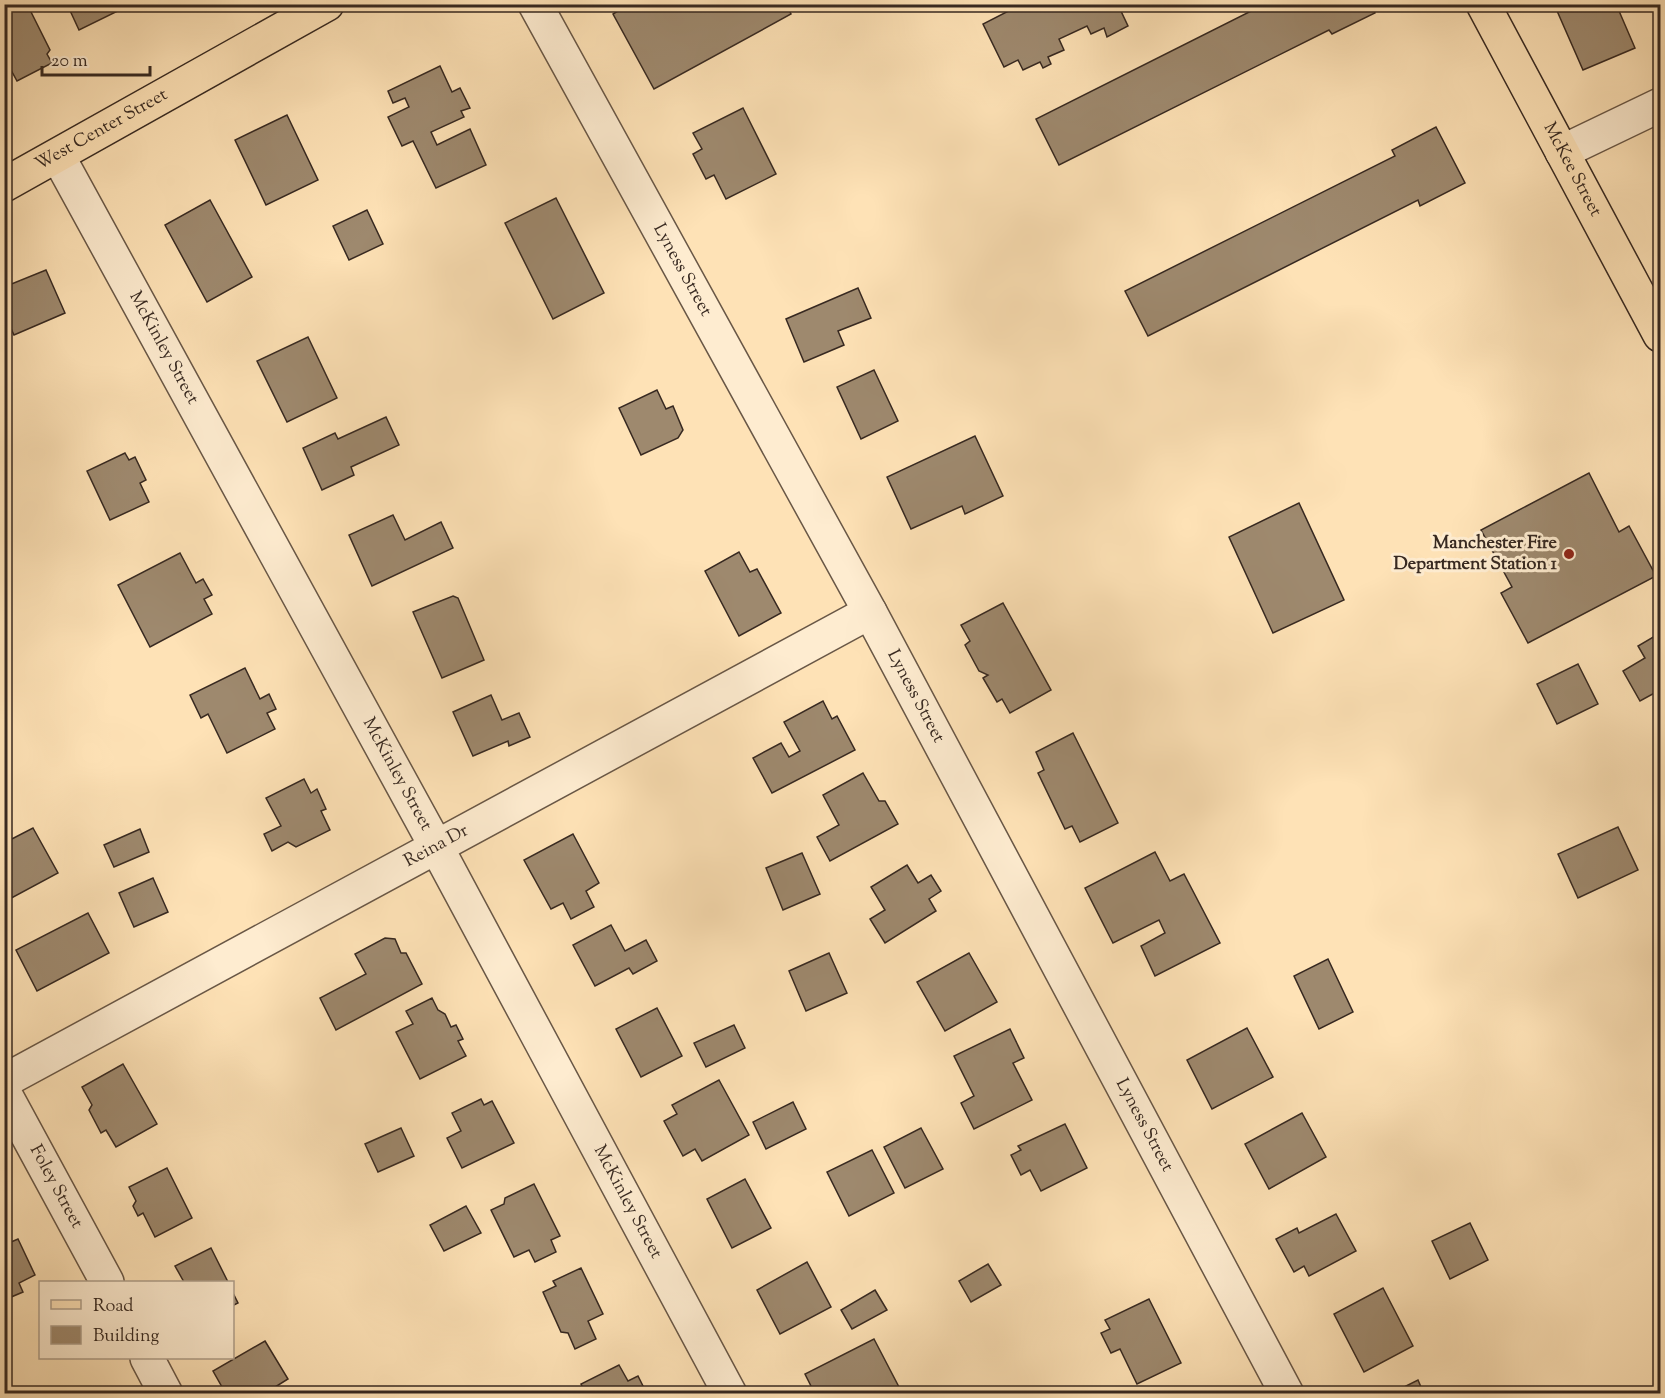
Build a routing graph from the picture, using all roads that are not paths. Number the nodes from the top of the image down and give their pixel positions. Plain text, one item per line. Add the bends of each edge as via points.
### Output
1 (327, 4) edge
2 (535, 4) edge
3 (1483, 4) edge
4 (1660, 105) edge
5 (1562, 152) junction
6 (58, 156) junction
7 (4, 185) edge
8 (1660, 335) edge
9 (870, 612) junction
10 (437, 848) junction
11 (4, 1081) edge
12 (4, 1092) edge
13 (106, 1281) edge
14 (148, 1359) edge
15 (166, 1394) edge
16 (730, 1394) edge
17 (1287, 1394) edge

1 - 6 main road, West Center Street
2 - 9 street, Lyness Street
3 - 5 main road, McKee Street
4 - 5 street
5 - 8 main road, McKee Street
6 - 7 main road, West Center Street
6 - 10 street, McKinley Street
9 - 10 street, Reina Dr
9 - 17 street, Lyness Street
10 - 11 street, Reina Dr
10 - 16 street, McKinley Street
12 - 13 street, Foley Street
14 - 15 street

